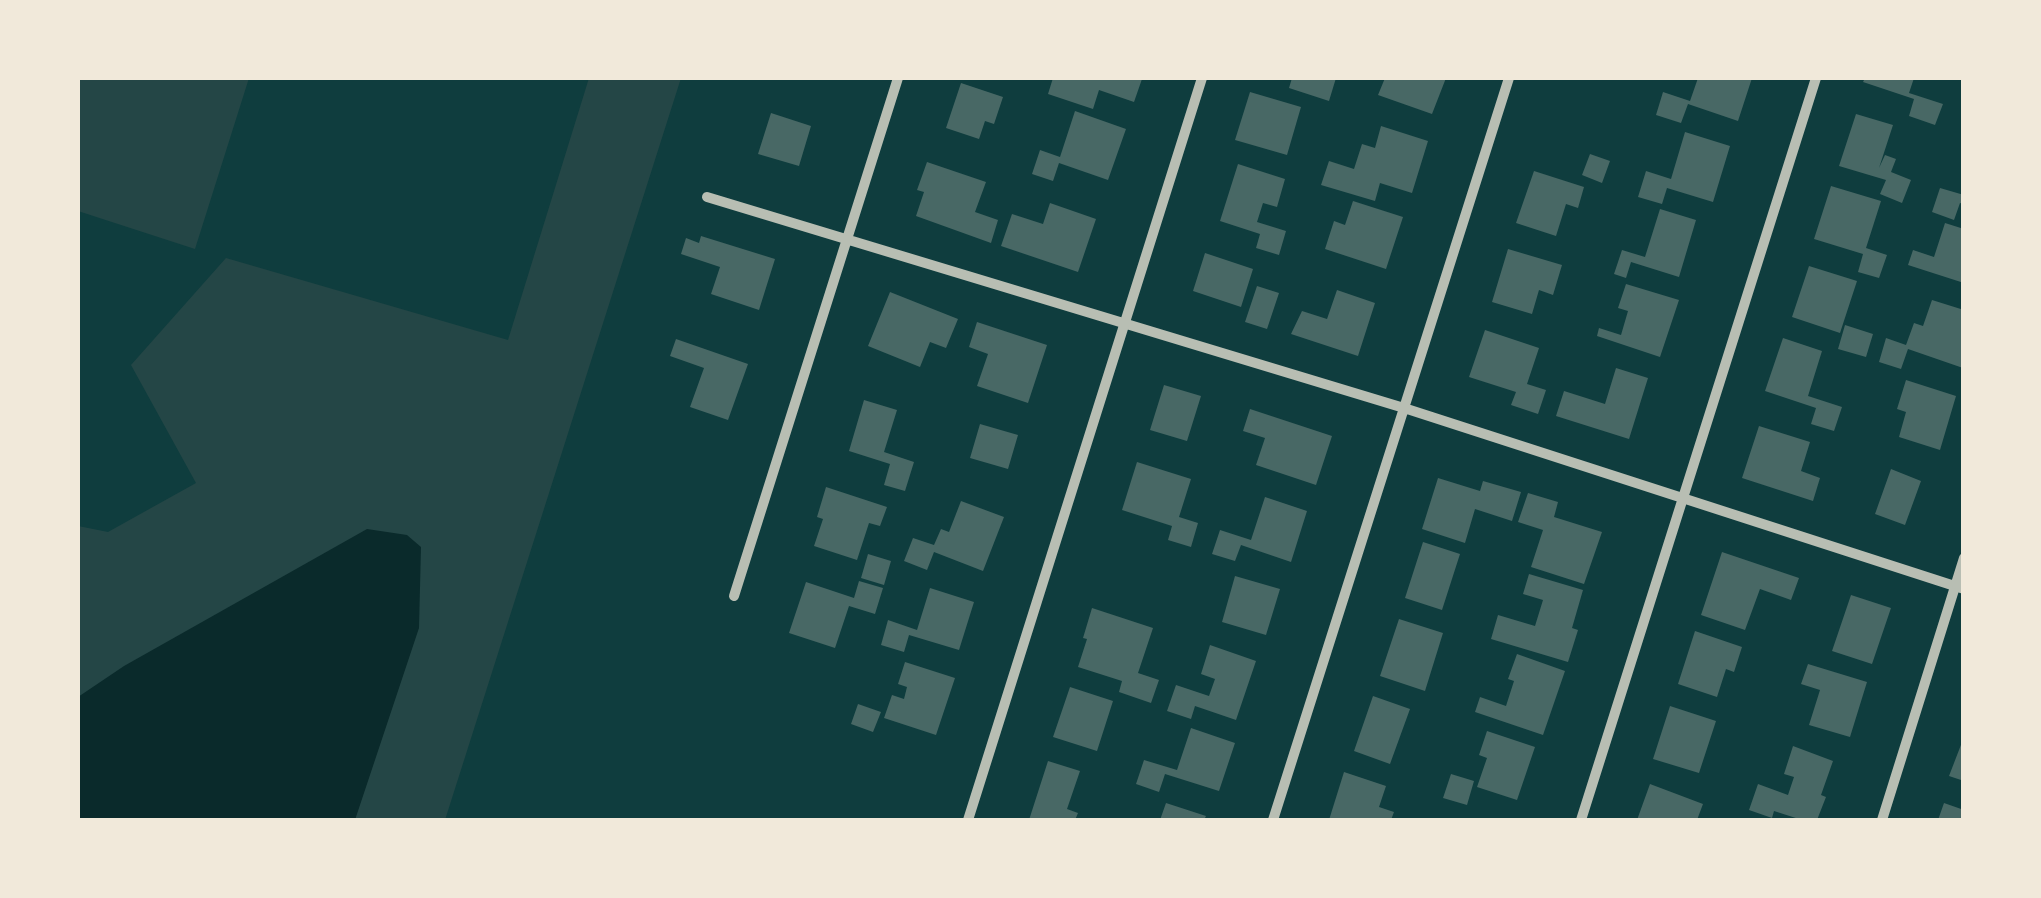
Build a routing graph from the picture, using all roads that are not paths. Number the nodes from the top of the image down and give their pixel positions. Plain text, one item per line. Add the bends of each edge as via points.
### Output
1 (898, 78) edge
2 (1202, 78) edge
3 (1509, 78) edge
4 (1816, 78) edge
5 (706, 197) dead end
6 (846, 240) junction
7 (1124, 324) junction
8 (1404, 408) junction
9 (1683, 500) junction
10 (1964, 558) edge
11 (1959, 588) edge
12 (734, 596) dead end
13 (968, 820) edge
14 (1273, 820) edge
15 (1580, 820) edge
16 (1882, 820) edge

1 - 6 street
2 - 7 street
3 - 8 street
4 - 9 street
5 - 6 street
6 - 7 street
6 - 12 street
7 - 8 street
7 - 13 street
8 - 9 street
8 - 14 street
9 - 11 street
9 - 15 street
10 - 11 street
11 - 16 street

